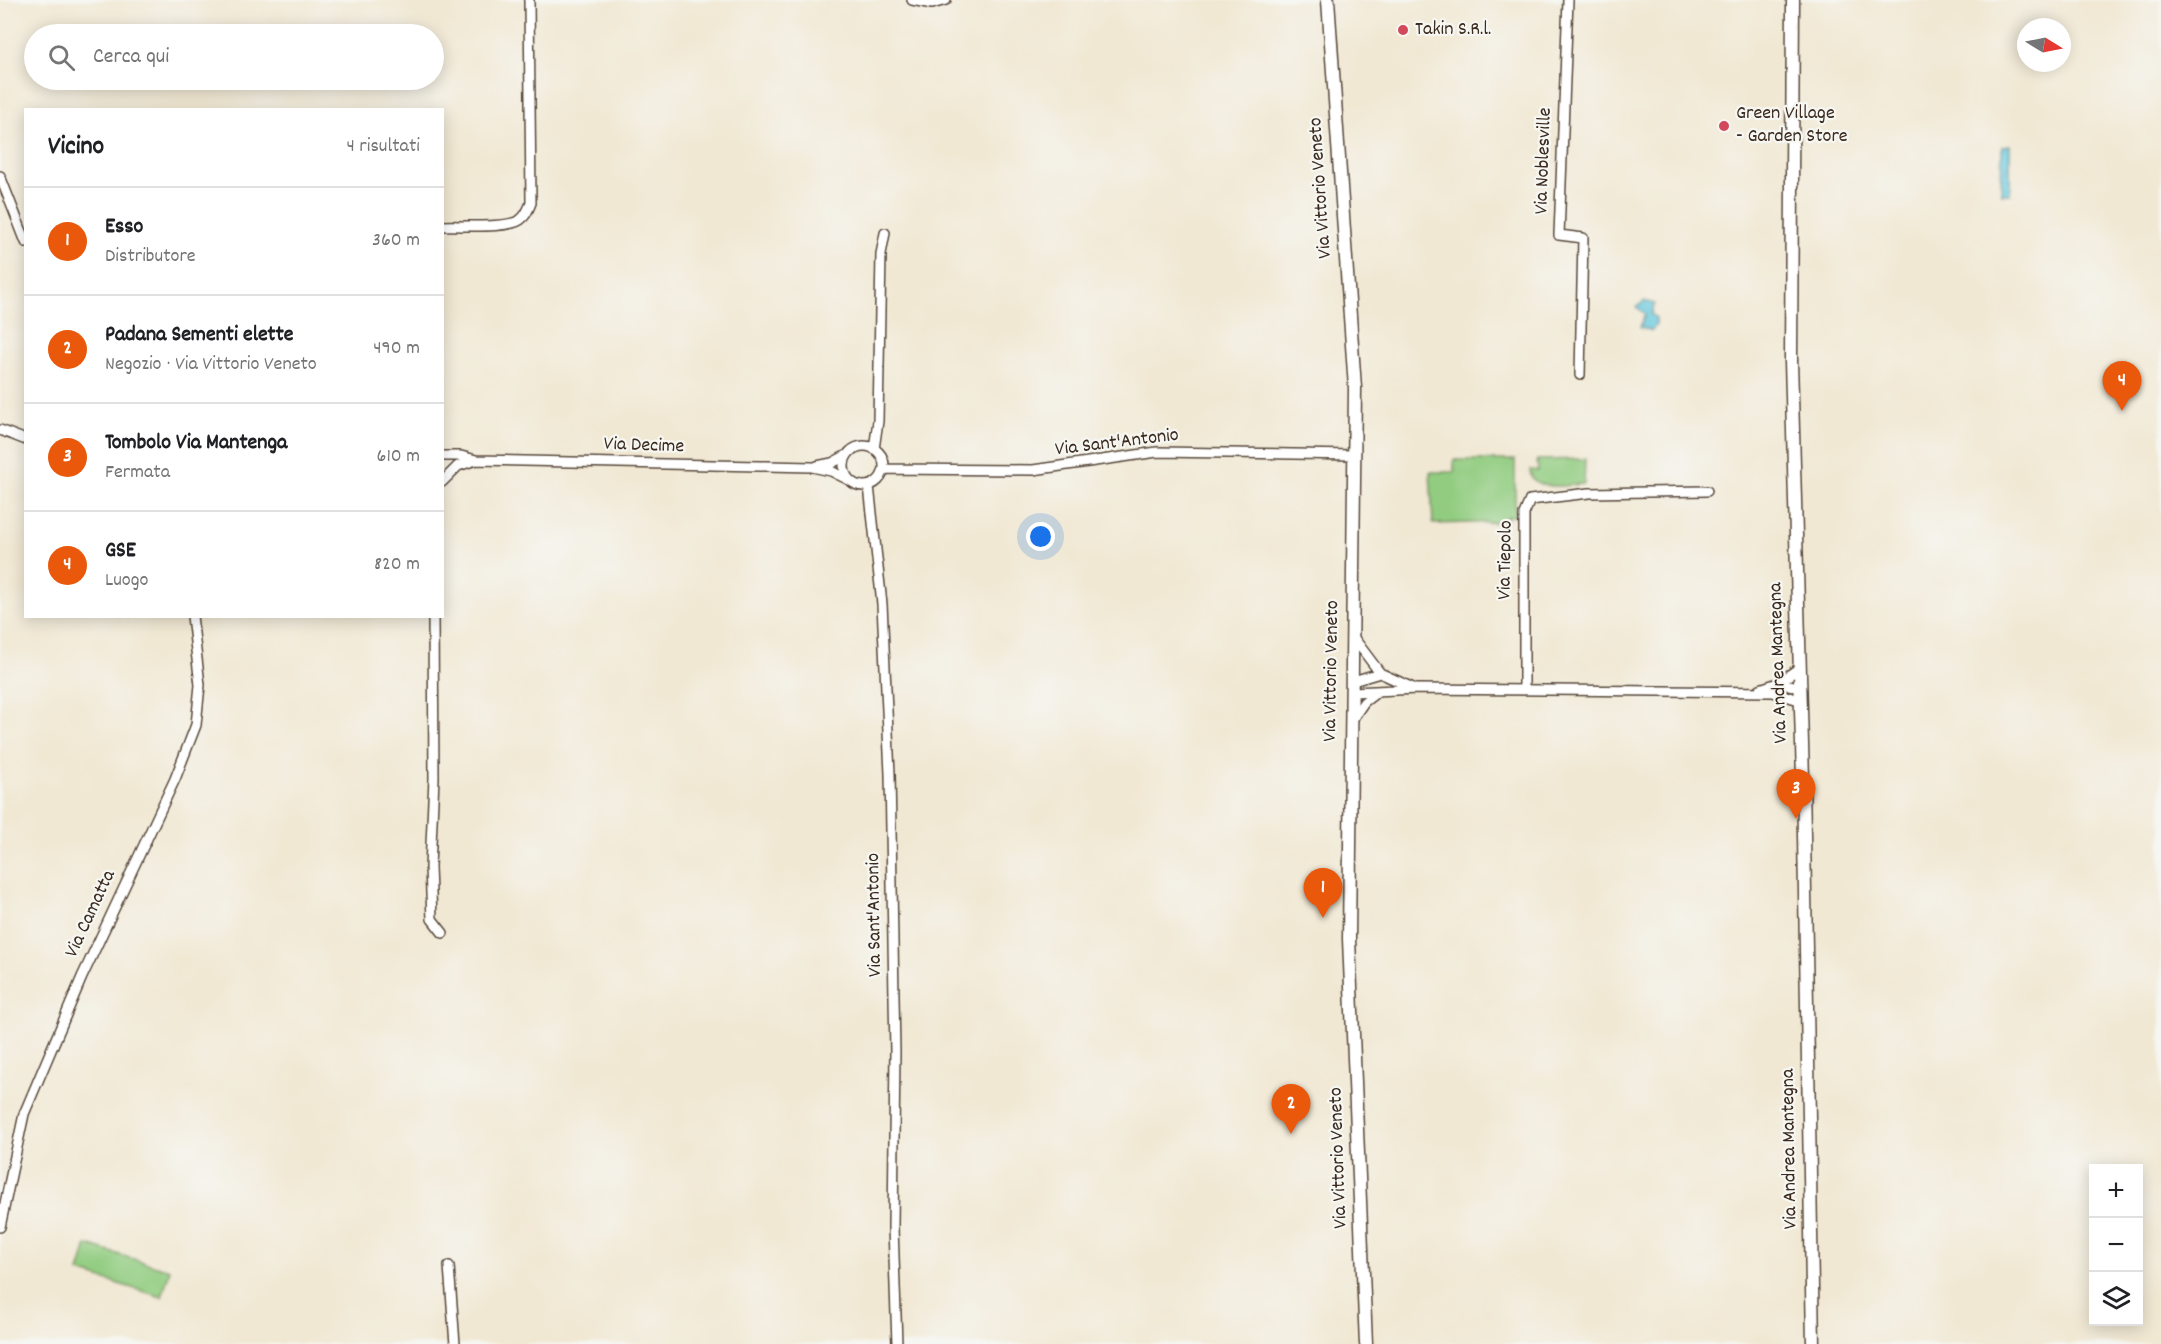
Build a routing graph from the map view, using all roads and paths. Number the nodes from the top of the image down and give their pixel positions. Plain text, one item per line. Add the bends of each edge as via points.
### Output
1 (529, 0) edge
2 (912, 0) edge
3 (946, 0) edge
4 (1328, 0) edge
5 (1568, 0) edge
6 (1793, 0) edge
7 (0, 176) edge
8 (444, 226) edge
9 (885, 233) dead end
10 (24, 237) edge
11 (1580, 375) dead end
12 (0, 430) edge
13 (24, 439) edge
14 (874, 448) junction
15 (847, 455) junction
16 (1354, 455) junction
17 (444, 456) edge
18 (476, 460) junction
19 (812, 467) junction
20 (884, 469) junction
21 (445, 478) edge
22 (849, 480) junction
23 (869, 486) junction
24 (1707, 491) dead end
25 (192, 618) edge
26 (433, 618) edge
27 (1353, 637) junction
28 (1798, 669) junction
29 (1380, 673) junction
30 (1778, 683) junction
31 (1353, 686) junction
32 (1418, 689) junction
33 (1524, 690) junction
34 (1377, 692) junction
35 (1752, 692) junction
36 (1796, 693) junction
37 (1350, 722) junction
38 (443, 933) dead end
39 (0, 1227) edge
40 (449, 1266) dead end
41 (455, 1344) edge
42 (897, 1344) edge
43 (1366, 1344) edge
44 (1813, 1344) edge

1 - 8 street via 531,203 526,215 508,224
2 - 3 street via 932,4
4 - 16 main road, Via Vittorio Veneto via 1355,387
5 - 11 street, Via Noblesville via 1559,236 1583,238
6 - 28 main road, Via Andrea Mantegna via 1791,361
7 - 10 street
9 - 14 street via 881,254 878,433
12 - 13 street
14 - 15 street via 861,446
14 - 20 street via 882,457
15 - 19 street, Via Decime
15 - 22 street via 844,471
16 - 20 street, Via Sant'Antonio via 1157,452 1034,470
16 - 27 main road, Via Vittorio Veneto
17 - 18 street, Via Decime
18 - 19 street, Via Decime
18 - 21 street, Via Decime
19 - 22 street, Via Decime
20 - 23 street
22 - 23 street
23 - 42 street, Via Sant'Antonio via 882,604 890,774
24 - 33 street, Via Tiepolo via 1589,493 1530,500 1524,514
25 - 39 street, Via Camatta via 201,685 196,725 24,1114
26 - 38 street via 430,867 432,919
27 - 29 street
27 - 31 main road, Via Vittorio Veneto
28 - 30 street
28 - 36 main road, Via Andrea Mantegna
29 - 31 street
29 - 32 street
30 - 35 street
30 - 36 street
31 - 34 street
31 - 37 main road, Via Vittorio Veneto
32 - 33 street
32 - 34 street
33 - 35 street
34 - 37 street
35 - 36 street
36 - 44 main road, Via Andrea Mantegna
37 - 43 main road, Via Vittorio Veneto via 1349,939
40 - 41 street

